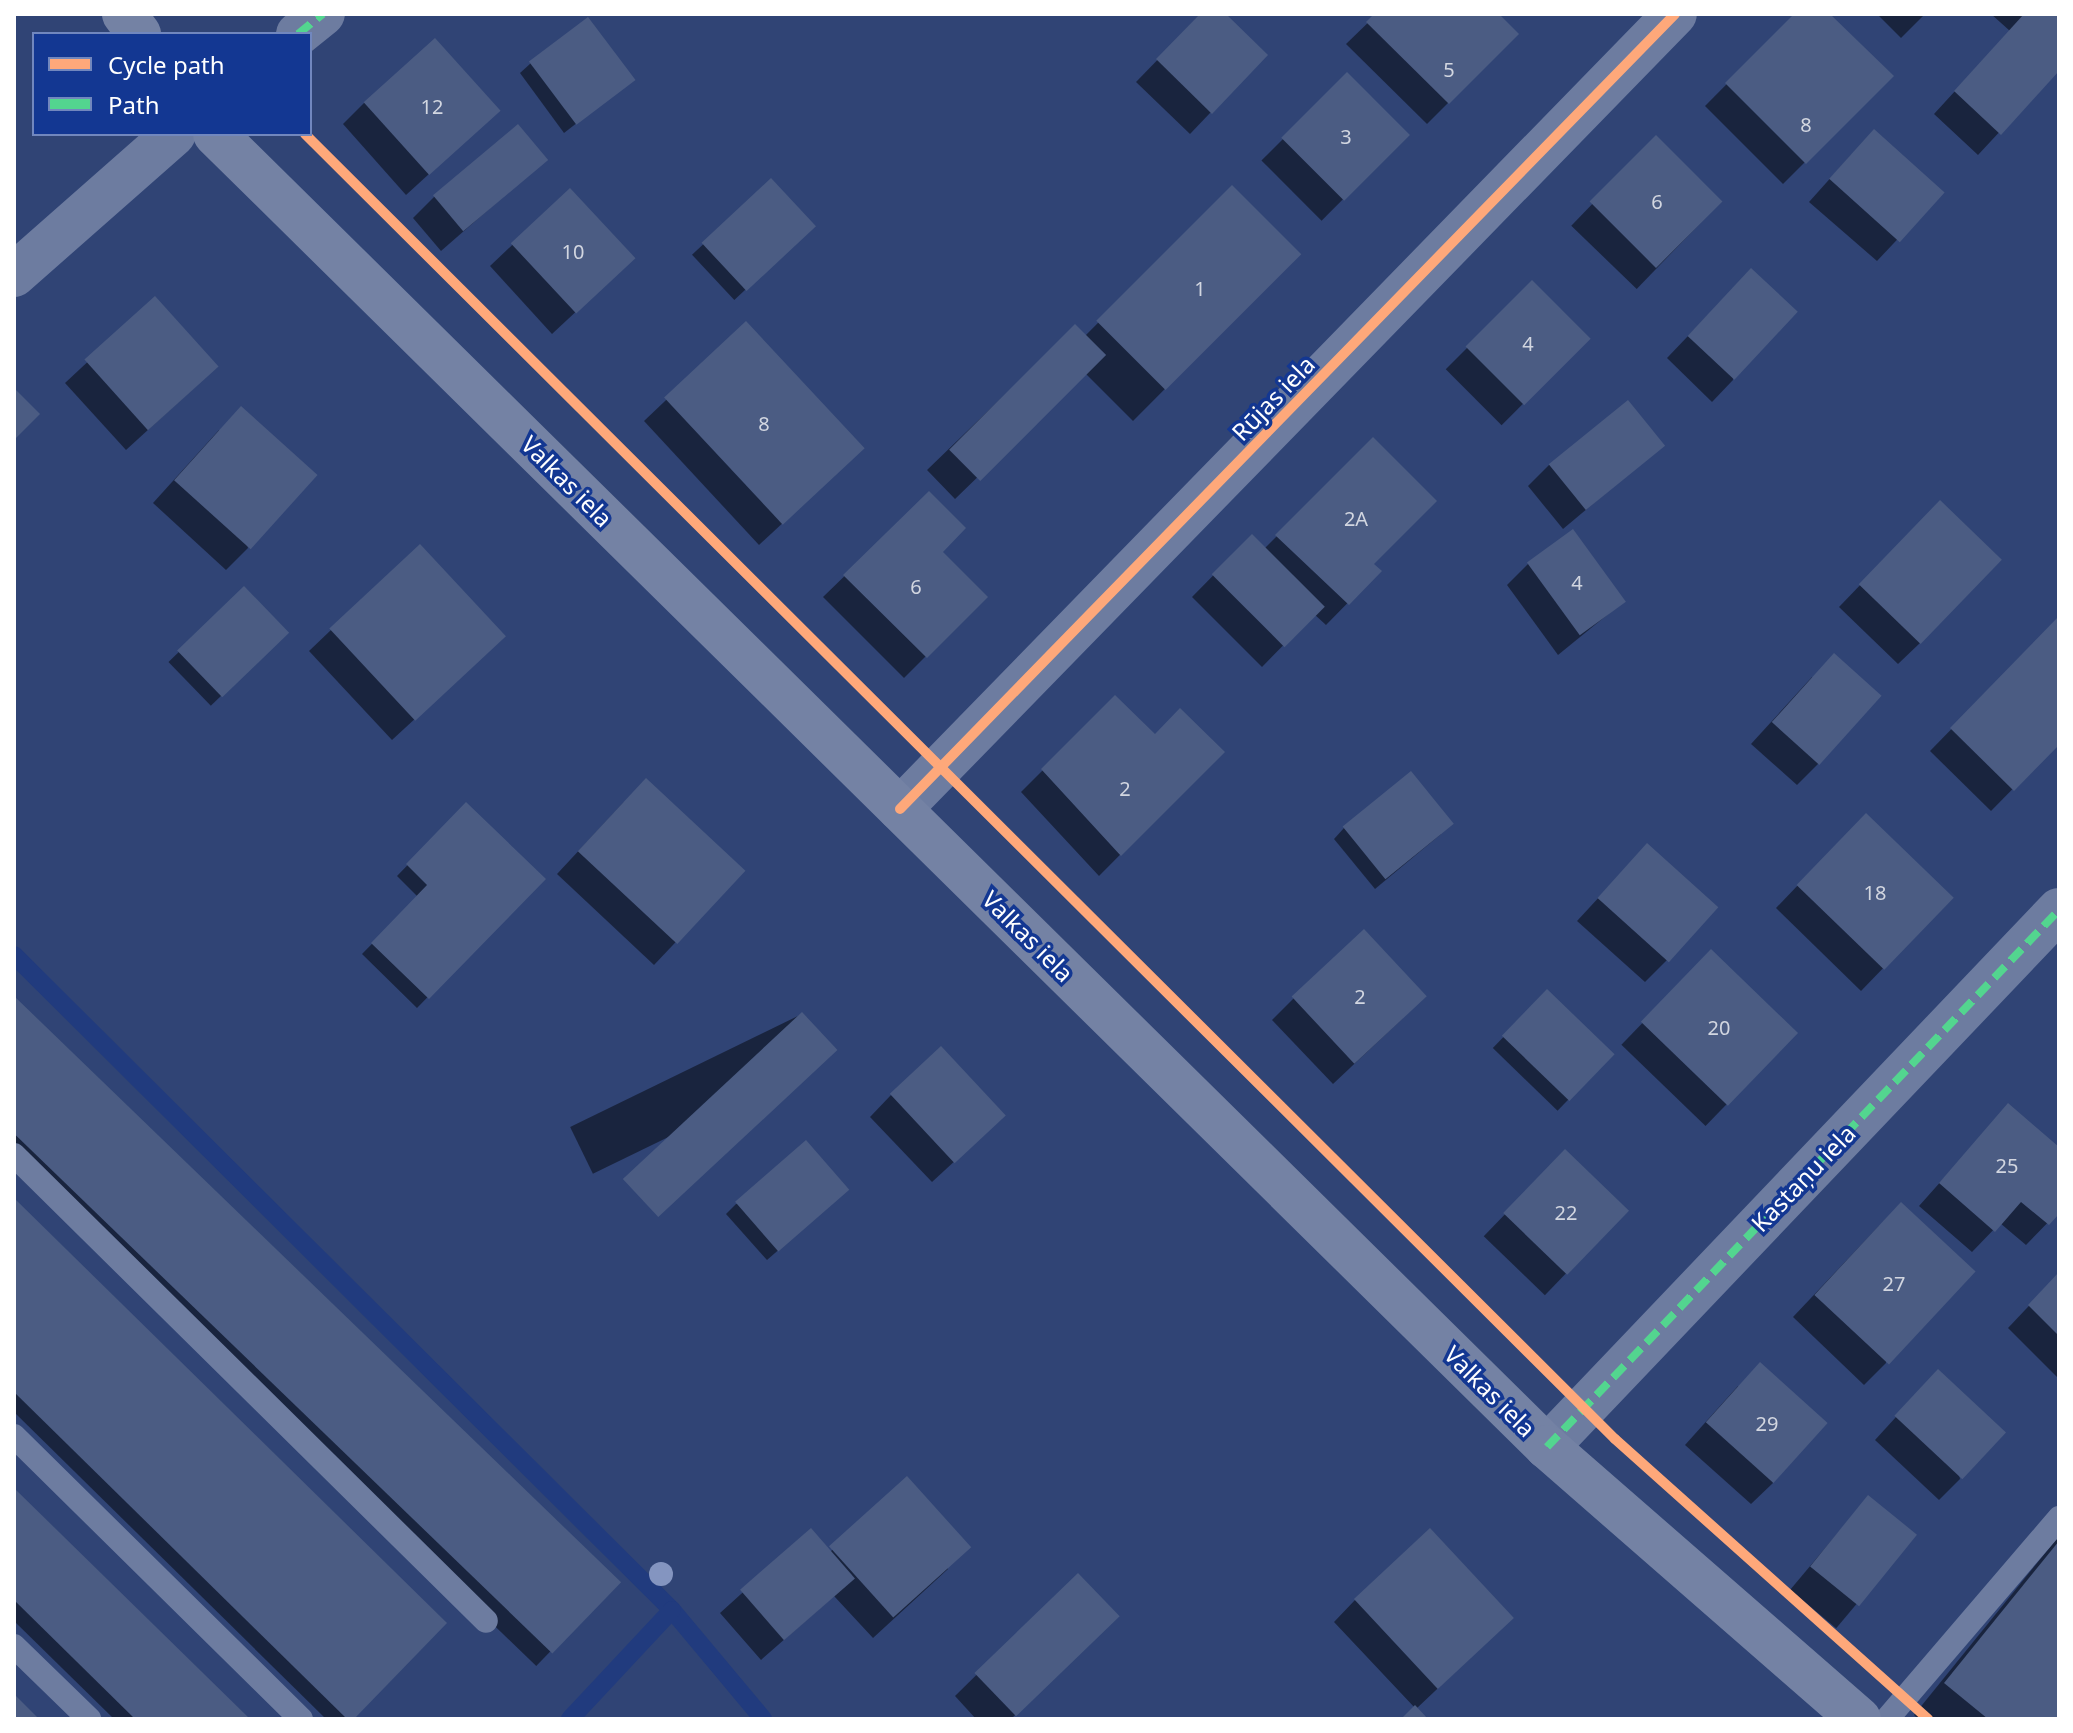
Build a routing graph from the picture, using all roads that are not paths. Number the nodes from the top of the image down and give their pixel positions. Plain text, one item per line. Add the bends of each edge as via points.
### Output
1 (124, 14) edge
2 (323, 14) edge
3 (1675, 14) edge
4 (138, 32) edge
5 (300, 32) edge
6 (172, 136) edge
7 (217, 136) edge
8 (14, 275) edge
9 (900, 809) junction
10 (2059, 910) edge
11 (14, 1155) edge
12 (14, 1436) edge
13 (1547, 1447) junction
14 (2059, 1518) edge
15 (486, 1621) dead end
16 (14, 1646) edge
17 (89, 1719) edge
18 (301, 1719) edge
19 (1859, 1719) edge
20 (1887, 1719) edge

1 - 4 main road
2 - 5 street
3 - 9 street, Rūjas iela
6 - 8 street
7 - 9 main road, Valkas iela
9 - 13 main road, Valkas iela
10 - 13 street, Kastaņu iela
11 - 15 lane
12 - 18 lane
13 - 19 main road, Valkas iela
14 - 20 lane
16 - 17 lane

